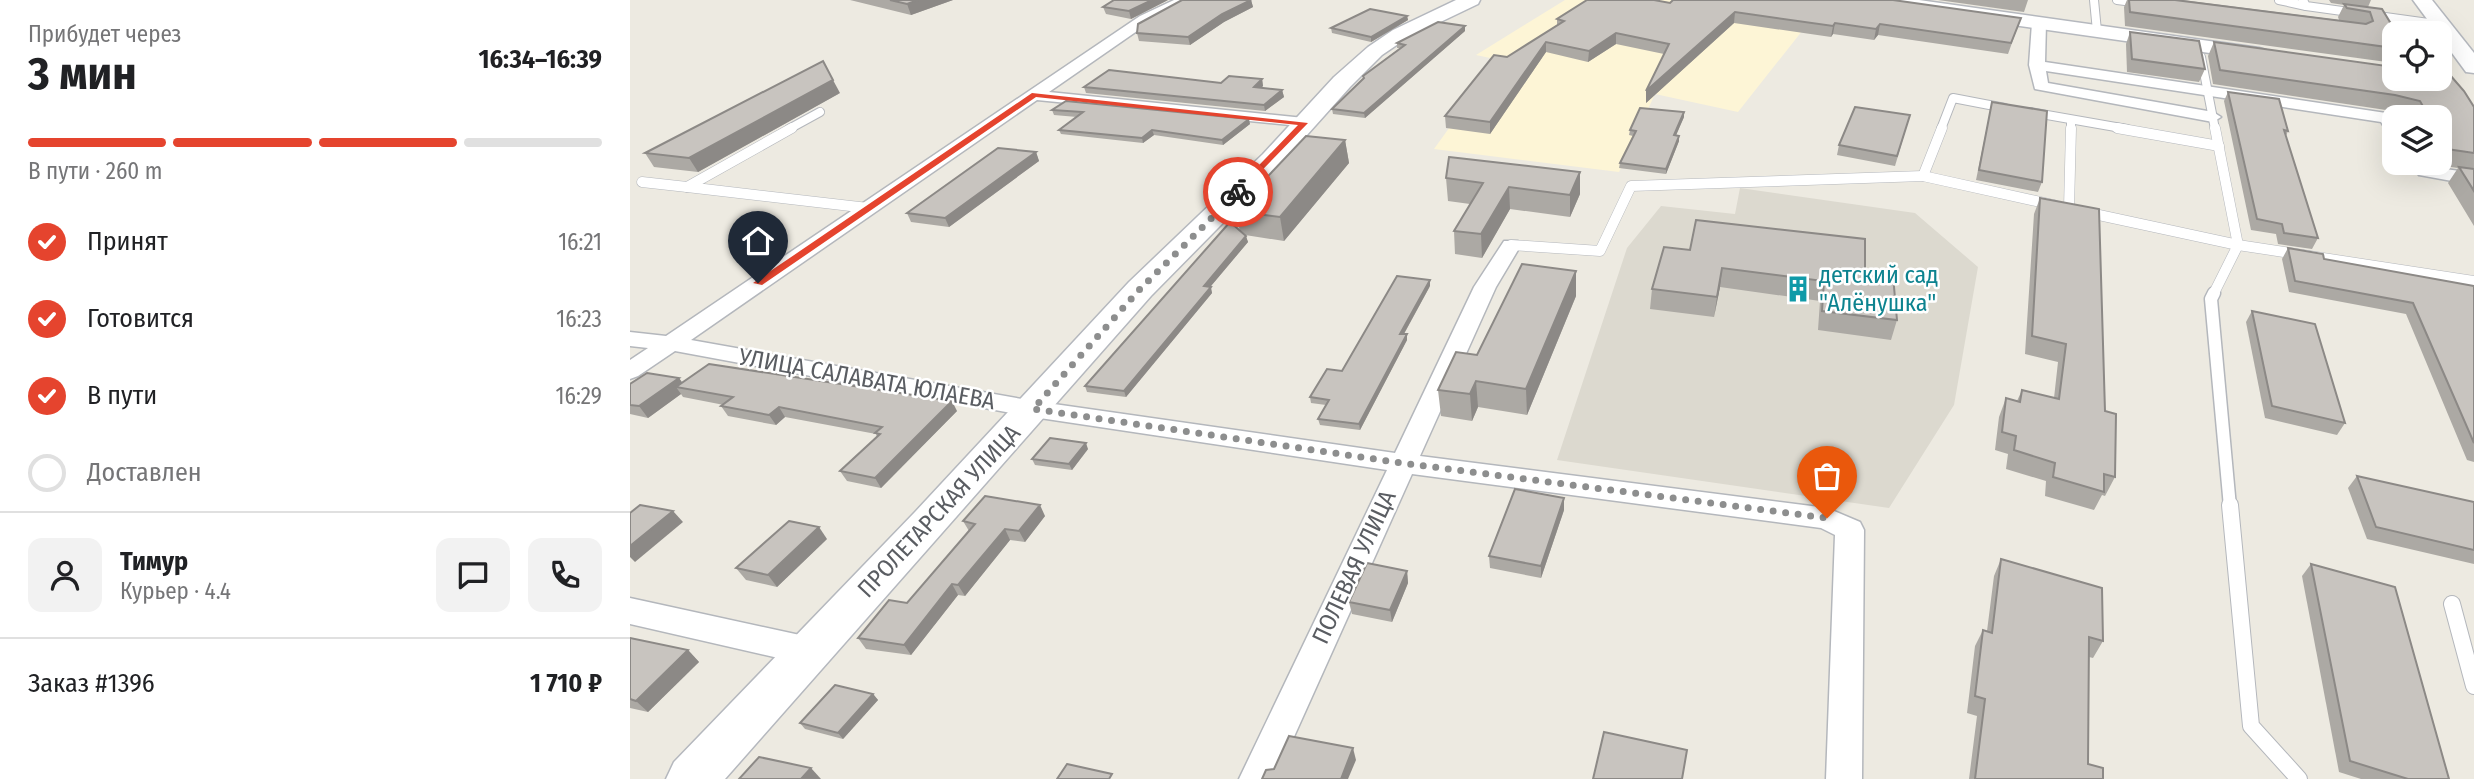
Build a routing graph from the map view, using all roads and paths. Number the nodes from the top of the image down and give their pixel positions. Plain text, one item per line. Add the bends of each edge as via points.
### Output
1 (1185, 0) edge
2 (1471, 0) edge
3 (1879, 0) edge
4 (2094, 0) edge
5 (2117, 0) edge
6 (2279, 0) edge
7 (2422, 0) edge
8 (2304, 3) edge
9 (2144, 4) edge
10 (2418, 21) edge
11 (2440, 21) edge
12 (2039, 23) junction
13 (2096, 31) junction
14 (2452, 43) edge
15 (2199, 46) junction
16 (2277, 57) edge
17 (2037, 65) junction
18 (2470, 78) edge
19 (2208, 90) junction
20 (1035, 95) junction
21 (820, 112) dead end
22 (2213, 117) junction
23 (2382, 117) edge
24 (2071, 120) junction
25 (1304, 123) junction
26 (2219, 146) junction
27 (2450, 175) edge
28 (1923, 176) junction
29 (2474, 179) edge
30 (642, 182) dead end
31 (688, 187) junction
32 (869, 208) junction
33 (2069, 208) junction
34 (1511, 245) joint
35 (2238, 245) junction
36 (2474, 281) edge
37 (630, 339) edge
38 (670, 343) junction
39 (630, 371) edge
40 (1033, 409) junction
41 (1402, 463) junction
42 (2452, 604) dead end
43 (630, 611) edge
44 (810, 651) junction
45 (2474, 686) edge
46 (692, 779) edge
47 (1257, 779) edge
48 (1844, 779) edge
49 (2299, 779) edge

1 - 20 street via 1145,19
2 - 25 street, ПРОЛЕТАРСКАЯ УЛИЦА via 1400,34 1376,51
3 - 12 street
4 - 13 lane
5 - 9 lane
6 - 8 lane
7 - 11 street
8 - 10 lane
12 - 13 street
12 - 17 street
13 - 15 street
14 - 18 street
15 - 16 street
15 - 19 lane
17 - 19 street
17 - 22 street via 2041,86
19 - 22 lane
19 - 23 street
20 - 25 street
20 - 32 street
21 - 31 lane
22 - 26 lane
24 - 26 lane
24 - 28 lane via 1953,98
24 - 33 lane
25 - 40 street, ПРОЛЕТАРСКАЯ УЛИЦА via 1140,289
26 - 35 lane
27 - 29 street
28 - 33 lane
28 - 34 lane via 1630,186 1600,251
30 - 31 lane
31 - 32 lane
32 - 38 street
33 - 35 lane
34 - 41 street, ПОЛЕВАЯ УЛИЦА via 1485,287
35 - 36 lane
35 - 49 lane via 2211,299 2251,726
37 - 38 street, УЛИЦА САЛАВАТА ЮЛАЕВА
38 - 39 street
38 - 40 street, УЛИЦА САЛАВАТА ЮЛАЕВА
40 - 41 street, УЛИЦА САЛАВАТА ЮЛАЕВА
40 - 44 street, ПРОЛЕТАРСКАЯ УЛИЦА
41 - 47 street, ПОЛЕВАЯ УЛИЦА
41 - 48 street, УЛИЦА САЛАВАТА ЮЛАЕВА via 1827,518 1850,530
42 - 45 lane
43 - 44 street
44 - 46 street, ПРОЛЕТАРСКАЯ УЛИЦА

